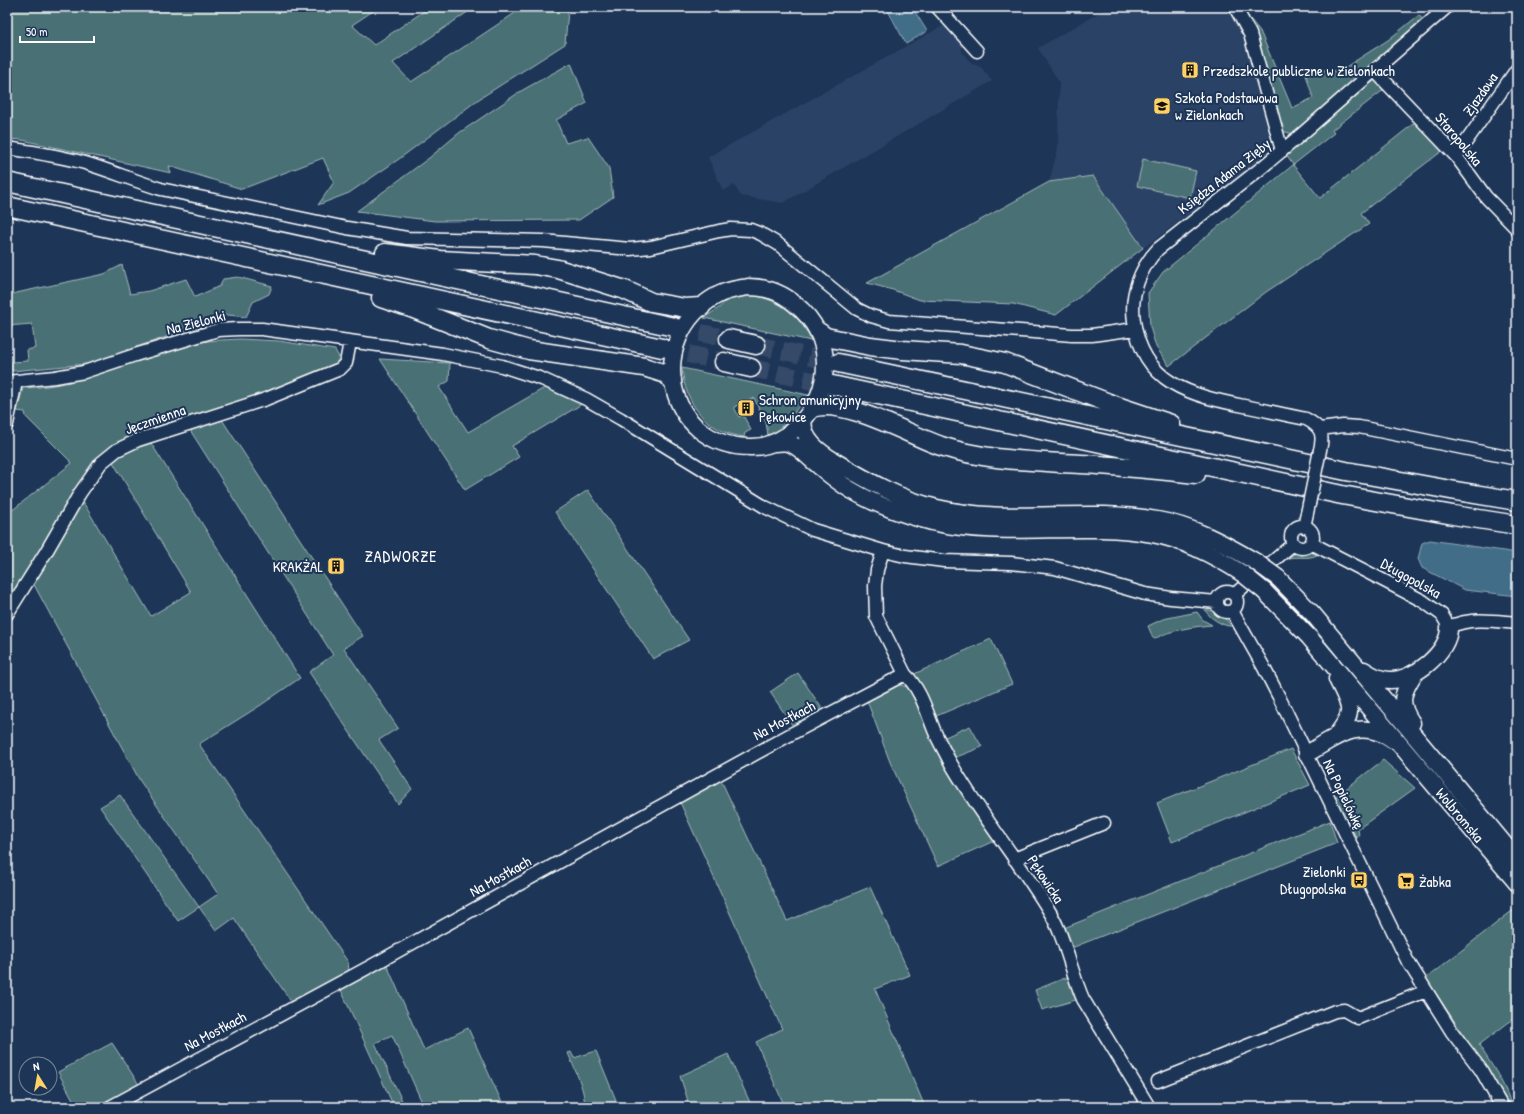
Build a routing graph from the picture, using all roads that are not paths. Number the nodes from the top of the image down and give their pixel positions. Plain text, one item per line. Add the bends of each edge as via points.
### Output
1 (938, 7) edge
2 (1235, 7) edge
3 (1447, 7) edge
4 (977, 51) dead end
5 (1517, 69) edge
6 (1375, 71) junction
7 (7, 148) edge
8 (1282, 151) junction
9 (1456, 156) junction
10 (7, 182) edge
11 (7, 206) edge
12 (1517, 229) edge
13 (295, 245) junction
14 (318, 274) junction
15 (701, 307) junction
16 (674, 327) tunnel mouth
17 (1135, 329) junction
18 (819, 332) junction
19 (729, 339) tunnel mouth
20 (350, 342) junction
21 (756, 345) tunnel mouth
22 (662, 348) tunnel mouth
23 (724, 362) tunnel mouth
24 (838, 363) tunnel mouth
25 (751, 368) tunnel mouth
26 (672, 380) junction
27 (11, 382) edge
28 (832, 386) tunnel mouth
29 (808, 414) junction
30 (7, 424) edge
31 (1320, 429) junction
32 (773, 443) junction
33 (1233, 448) junction
34 (1517, 459) edge
35 (1286, 483) junction
36 (1517, 501) edge
37 (1517, 524) edge
38 (1304, 527) junction
39 (1311, 543) junction
40 (1293, 544) junction
41 (883, 551) junction
42 (1235, 594) junction
43 (1217, 602) junction
44 (1232, 611) junction
45 (7, 614) edge
46 (1517, 624) edge
47 (1449, 627) junction
48 (1328, 660) junction
49 (1355, 664) junction
50 (905, 674) junction
51 (1414, 674) junction
52 (1335, 737) junction
53 (1402, 747) junction
54 (1307, 754) junction
55 (1431, 755) junction
56 (1104, 823) dead end
57 (1517, 858) edge
58 (1014, 859) junction
59 (1517, 883) edge
60 (1426, 991) junction
61 (1158, 1081) dead end
62 (110, 1107) edge
63 (1149, 1107) edge
64 (1502, 1107) edge

1 - 4 street
2 - 8 street via 1250,34
3 - 6 street, Księdza Adama Zięby
5 - 9 street, Zjazdowa
6 - 8 street, Księdza Adama Zięby
6 - 9 street, Staropolska
7 - 17 street via 87,164 161,189 407,238 543,241 630,249 651,247 731,229 751,230 778,244 857,309 889,321 1072,335
8 - 17 street, Księdza Adama Zięby via 1153,254 1145,264 1136,285 1133,304
9 - 12 street, Staropolska via 1486,197
10 - 13 highway
11 - 14 highway
13 - 15 highway via 368,250 440,260 535,265 573,272 651,302 685,308
13 - 16 highway
14 - 22 highway
14 - 26 highway via 359,293 411,308 509,345 644,367 666,374
15 - 18 main road via 727,291 762,287 775,291 796,304
15 - 26 main road via 689,318 676,341 671,366
17 - 31 street, Księdza Adama Zięby via 1140,346 1151,364 1175,386 1203,397 1306,419
18 - 29 main road via 824,352 825,374 820,394
18 - 33 highway via 826,337 870,346 960,354 1005,363
19 - 21 highway
20 - 27 street, Na Zielonki via 262,329 218,330 84,372
20 - 41 street, Na Zielonki via 443,354 502,366 557,386 621,419 765,507 813,530
20 - 45 street, Jęczmienna via 346,363 340,369 266,399 138,440 111,454 101,463 80,493
23 - 25 highway
24 - 33 highway
26 - 32 main road via 676,396 687,416 710,436 738,446 753,447
27 - 30 street
28 - 35 highway
29 - 32 main road via 791,432
29 - 35 highway via 825,406 844,408 940,446 979,456 1111,465
29 - 49 main road, bridge via 803,427 806,436 825,455 884,490 919,503 975,514 1110,515 1156,519 1209,536 1256,562 1278,578 1313,614
31 - 34 street via 1359,427
31 - 38 street, bridge via 1320,450
32 - 48 main road, bridge via 789,443 801,450 832,477 875,503 951,526 1125,531 1153,534 1202,550 1243,574 1264,591
33 - 36 highway
35 - 37 highway via 1453,515
38 - 39 street via 1312,533
38 - 40 street via 1293,532
39 - 40 street via 1302,548
39 - 47 street, Długopolska via 1423,601 1442,615
40 - 42 street
41 - 43 street, Na Zielonki via 944,561 1011,563 1055,568 1145,594
41 - 50 street, Pękowicka via 875,586 876,616
42 - 43 street via 1225,592 1219,596
42 - 44 street via 1238,604
43 - 44 street via 1222,611
44 - 54 street, Na Popielówkę
46 - 47 street via 1474,620
47 - 51 main road via 1443,648 1435,658
48 - 52 main road via 1349,709 1346,722
48 - 53 main road
49 - 51 main road via 1383,680
49 - 55 main road
50 - 58 street, Pękowicka via 920,692 934,731 951,764
50 - 62 street, Na Mostkach via 792,732 371,966
51 - 55 main road via 1404,690 1403,705 1406,715
52 - 53 main road via 1364,729 1377,731
52 - 54 main road
53 - 59 main road, Wolbromska
54 - 60 street, Na Popielówkę via 1407,960
55 - 57 main road, Wolbromska
56 - 58 street
58 - 63 street, Pękowicka via 1048,909 1061,936 1083,999
60 - 61 street via 1358,1018 1344,1010 1335,1011
60 - 64 street, Na Popielówkę via 1452,1032 1481,1070

